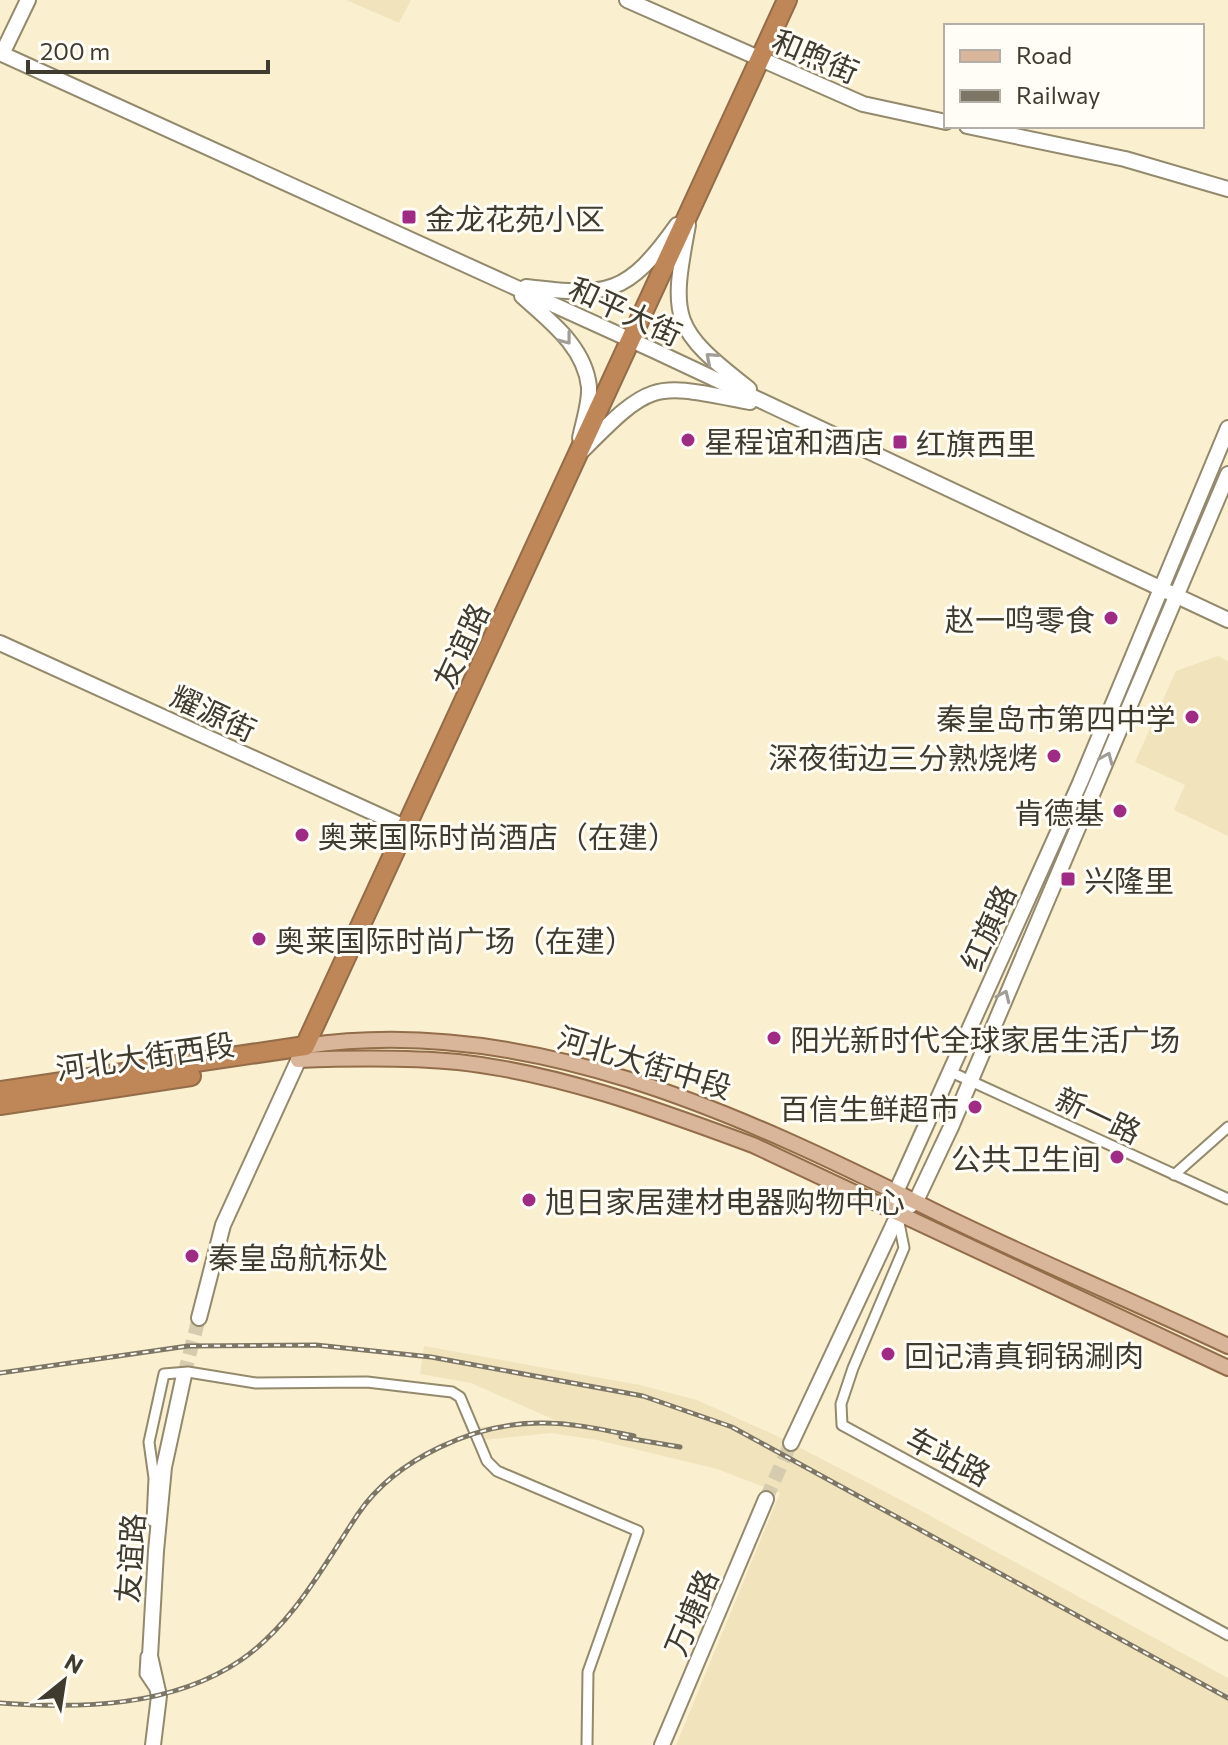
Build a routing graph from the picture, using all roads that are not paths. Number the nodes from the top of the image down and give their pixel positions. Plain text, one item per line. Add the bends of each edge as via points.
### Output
1 (28, 0) edge
2 (627, 0) edge
3 (787, 0) edge
4 (1, 55) edge
5 (758, 59) junction
6 (944, 122) edge
7 (977, 128) edge
8 (1228, 189) edge
9 (693, 204) junction
10 (510, 285) junction
11 (630, 340) junction
12 (772, 406) junction
13 (1228, 428) edge
14 (577, 456) junction
15 (1228, 474) edge
16 (1163, 591) junction
17 (1177, 597) junction
18 (1228, 620) edge
19 (0, 643) edge
20 (407, 828) junction
21 (302, 1053) junction
22 (951, 1072) junction
23 (971, 1082) junction
24 (0, 1091) edge
25 (0, 1105) edge
26 (1228, 1118) edge
27 (1225, 1129) edge
28 (1174, 1175) junction
29 (896, 1192) junction
30 (1228, 1199) edge
31 (916, 1201) junction
32 (898, 1215) junction
33 (199, 1318) tunnel mouth
34 (1228, 1346) edge
35 (1228, 1368) edge
36 (184, 1375) tunnel mouth
37 (791, 1443) tunnel mouth
38 (766, 1499) tunnel mouth
39 (1228, 1635) edge
40 (159, 1696) junction
41 (153, 1745) edge
42 (587, 1745) edge
43 (662, 1745) edge

1 - 4 main road
2 - 5 main road, 和煦街
3 - 5 highway, 友谊路
4 - 10 main road, 和平大街
5 - 6 main road, 和煦街 via 863,104
5 - 9 highway, 友谊路
7 - 8 main road via 1125,159
9 - 10 main road via 649,264 610,289 582,294
9 - 11 highway, 友谊路
12 -> 9 main road via 705,355 681,321 678,276
10 - 11 main road, 和平大街
10 -> 14 main road via 566,336 579,358 589,388
11 - 12 main road, 和平大街
11 - 14 highway, 友谊路
12 - 14 main road via 673,388 651,392 626,406
12 - 16 main road, 和平大街
13 - 16 main road, 红旗路
14 - 20 highway, 友谊路
15 - 17 main road
16 - 17 main road, 和平大街
16 - 22 main road, 红旗路
17 - 18 main road, 和平大街
23 -> 17 main road
19 - 20 main road, 耀源街
20 - 21 highway, 友谊路
21 - 24 highway, 河北大街中段
21 - 25 highway, 河北大街西段
21 - 29 main road, 河北大街中段 via 343,1041 421,1041 593,1070 722,1113
21 - 32 main road via 459,1062 578,1085 753,1145
21 - 33 main road, 友谊路 via 223,1225
22 - 23 street, 新一路
22 - 29 main road, 红旗路
23 - 28 street, 新一路
23 - 31 main road
26 - 27 street
27 - 28 street
28 - 30 street, 新一路
29 - 31 main road, 河北大街中段
29 - 32 main road, 红旗路
31 - 32 main road
31 - 34 main road, 河北大街中段
32 - 35 main road
32 - 37 main road
32 - 39 street, 车站路 via 904,1248 853,1368 841,1404 842,1425
36 - 40 main road, 友谊路 via 164,1467 156,1551 150,1656
38 - 43 main road, 万塘路
40 - 41 main road, 友谊路
40 - 42 street via 145,1674 154,1478 149,1442 164,1374 188,1372 256,1383 367,1382 452,1392 460,1397 487,1461 497,1471 638,1531 588,1672

